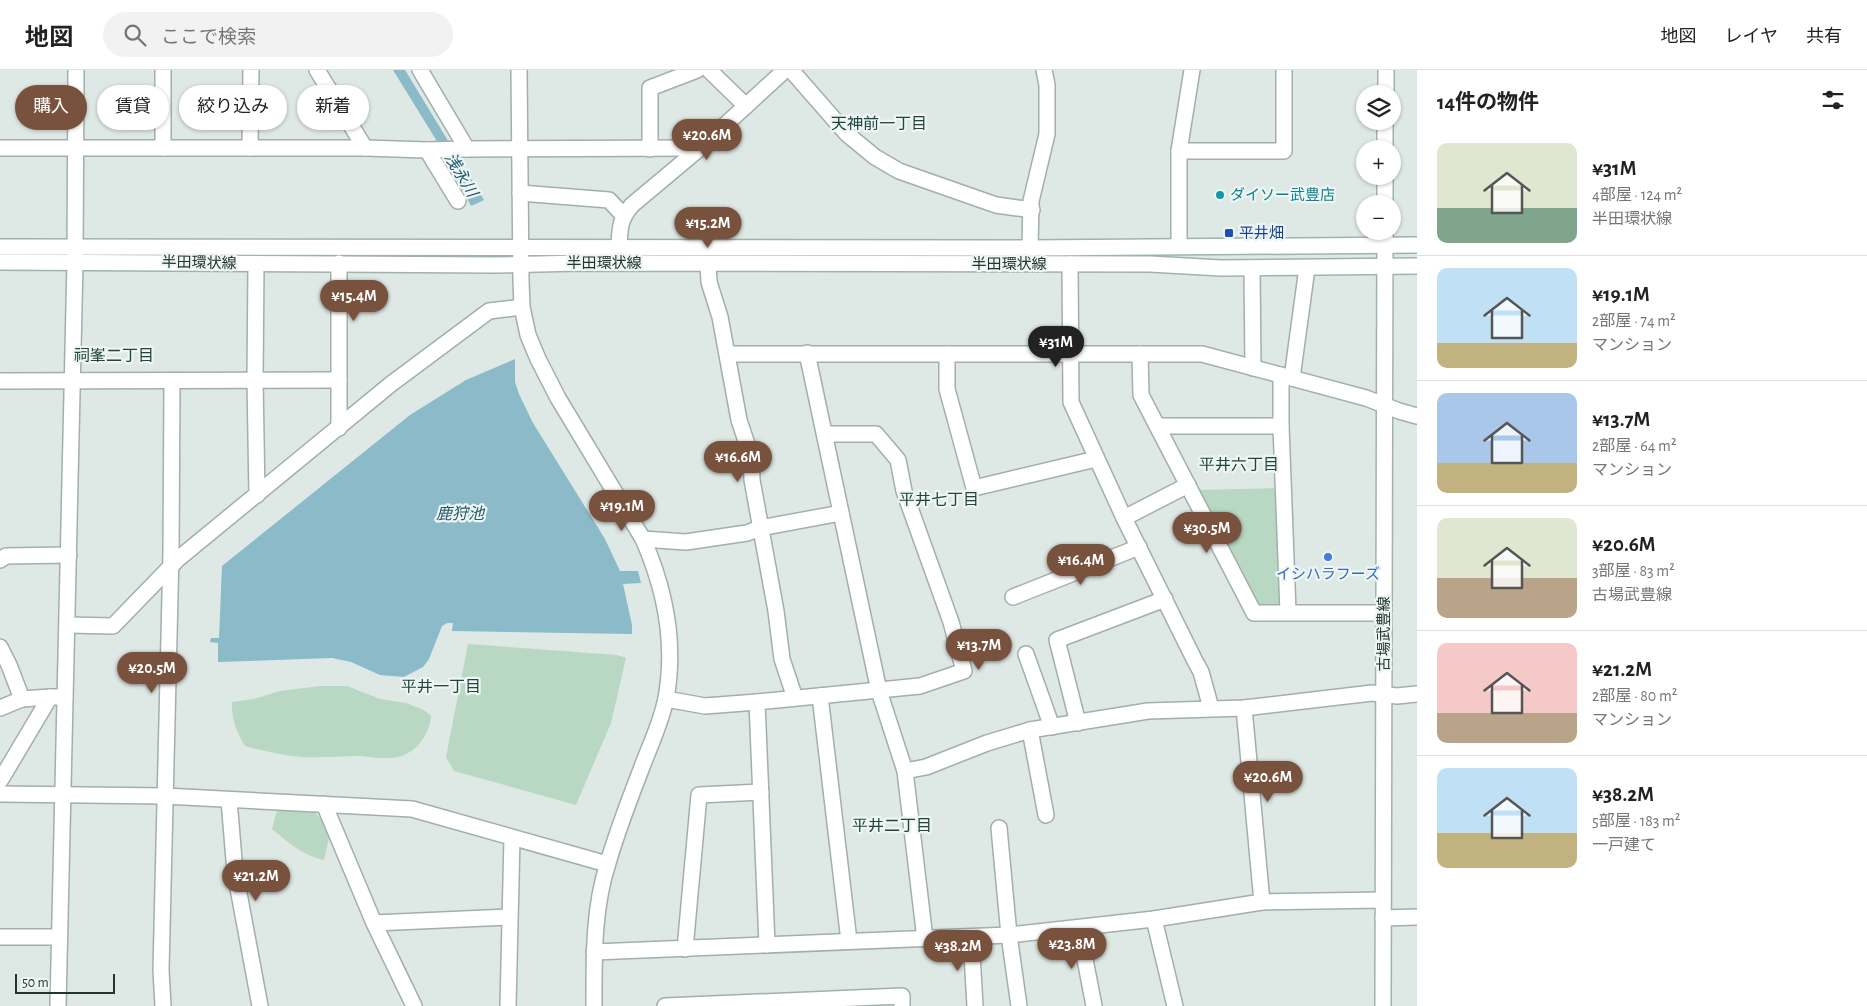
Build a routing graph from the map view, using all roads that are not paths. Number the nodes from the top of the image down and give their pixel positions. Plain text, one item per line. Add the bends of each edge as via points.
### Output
1 (76, 70) edge
2 (163, 70) edge
3 (251, 70) edge
4 (317, 70) edge
5 (420, 70) edge
6 (519, 70) edge
7 (697, 70) edge
8 (709, 70) edge
9 (785, 70) edge
10 (791, 70) edge
11 (1044, 70) edge
12 (1192, 70) edge
13 (1284, 70) edge
14 (1386, 70) edge
15 (1386, 85) edge
16 (746, 106) junction
17 (0, 148) edge
18 (163, 148) junction
19 (250, 148) junction
20 (365, 148) junction
21 (700, 148) junction
22 (76, 149) junction
23 (467, 149) junction
24 (520, 149) junction
25 (650, 149) junction
26 (427, 150) junction
27 (1179, 151) junction
28 (520, 193) junction
29 (458, 201) dead end
30 (1032, 210) junction
31 (623, 215) junction
32 (1356, 239) edge
33 (1385, 240) edge
34 (1394, 240) edge
35 (1417, 245) edge
36 (1179, 246) junction
37 (0, 247) edge
38 (520, 248) junction
39 (619, 248) junction
40 (1030, 248) junction
41 (75, 255) junction
42 (0, 262) edge
43 (339, 263) junction
44 (256, 264) junction
45 (520, 264) junction
46 (708, 264) junction
47 (1070, 264) junction
48 (1385, 266) junction
49 (1417, 266) edge
50 (1252, 268) junction
51 (1307, 268) junction
52 (522, 307) junction
53 (1070, 353) junction
54 (727, 354) junction
55 (807, 354) junction
56 (947, 354) junction
57 (1140, 354) junction
58 (1254, 368) junction
59 (1287, 377) junction
60 (339, 380) junction
61 (0, 381) edge
62 (73, 381) junction
63 (172, 381) junction
64 (255, 381) junction
65 (1384, 405) junction
66 (1417, 416) edge
67 (1157, 426) junction
68 (1281, 426) junction
69 (339, 428) junction
70 (825, 434) junction
71 (1096, 459) junction
72 (1188, 485) junction
73 (256, 495) junction
74 (841, 513) junction
75 (1124, 518) junction
76 (760, 528) junction
77 (643, 539) junction
78 (1139, 548) junction
79 (68, 555) junction
80 (0, 560) edge
81 (171, 568) junction
82 (1013, 598) dead end
83 (1165, 599) junction
84 (1288, 612) junction
85 (1384, 613) junction
86 (68, 625) junction
87 (0, 647) edge
88 (1026, 654) dead end
89 (879, 691) junction
90 (1417, 694) edge
91 (1384, 695) junction
92 (820, 696) junction
93 (50, 697) junction
94 (65, 697) junction
95 (795, 698) junction
96 (22, 699) junction
97 (666, 699) junction
98 (757, 702) junction
99 (0, 708) edge
100 (1211, 708) junction
101 (1244, 708) junction
102 (1078, 723) junction
103 (1052, 727) junction
104 (1030, 730) junction
105 (905, 771) junction
106 (0, 781) edge
107 (761, 792) junction
108 (0, 794) edge
109 (63, 794) junction
110 (165, 796) junction
111 (229, 800) junction
112 (324, 804) junction
113 (1046, 815) dead end
114 (999, 828) dead end
115 (512, 838) junction
116 (607, 864) junction
117 (1383, 900) junction
118 (1262, 902) junction
119 (509, 917) junction
120 (1417, 917) edge
121 (1383, 918) junction
122 (1154, 919) junction
123 (374, 923) junction
124 (1079, 928) junction
125 (1009, 935) junction
126 (0, 937) edge
127 (59, 937) junction
128 (971, 937) junction
129 (926, 938) junction
130 (849, 942) junction
131 (767, 945) junction
132 (685, 949) junction
133 (594, 952) junction
134 (828, 1002) edge
135 (752, 1004) edge
136 (58, 1006) edge
137 (163, 1006) edge
138 (260, 1006) edge
139 (414, 1006) edge
140 (508, 1006) edge
141 (594, 1006) edge
142 (673, 1006) edge
143 (902, 1006) edge
144 (975, 1006) edge
145 (1019, 1006) edge
146 (1094, 1006) edge
147 (1175, 1006) edge
148 (1383, 1006) edge

1 - 22 street
2 - 18 street
3 - 19 street
4 - 20 street
5 - 23 street
6 - 24 street
7 - 25 street via 650,88
8 - 16 street
9 - 16 street
10 - 30 street via 847,134 886,165 996,205
11 - 30 street via 1048,85 1047,134 1031,200
12 - 27 street
13 - 27 street via 1284,151
14 - 15 street
16 - 21 street
17 - 22 street
18 - 19 street
18 - 22 street
19 - 20 street
20 - 26 street
21 - 25 street
21 - 31 street
22 - 41 street
23 - 24 street
23 - 26 street
24 - 25 street
24 - 28 street
26 - 29 street
27 - 36 street
28 - 31 street via 609,200
28 - 38 street
30 - 40 street
31 - 39 street
32 - 36 street, 半田環状線
33 - 48 street, 古場武豊線
34 - 35 street, 半田環状線
36 - 40 street, 半田環状線
37 - 41 street, 半田環状線
38 - 39 street, 半田環状線
38 - 41 street, 半田環状線 via 365,247
38 - 45 street
39 - 40 street, 半田環状線
41 - 42 street, 半田環状線
41 - 44 street, 半田環状線
41 - 62 street
43 - 44 street, 半田環状線
43 - 45 street, 半田環状線
43 - 60 street
44 - 64 street
45 - 46 street, 半田環状線
45 - 52 street
46 - 47 street, 半田環状線
46 - 54 street via 709,282
47 - 50 street, 半田環状線
47 - 53 street
48 - 49 street, 半田環状線
48 - 51 street, 半田環状線
48 - 65 street, 古場武豊線
50 - 51 street, 半田環状線
50 - 58 street
51 - 59 street
52 - 69 street via 489,311 391,384
52 - 77 street via 528,335 558,398
53 - 56 street
53 - 57 street
53 - 71 street via 1071,402
54 - 55 street
54 - 76 street via 739,420 751,456
55 - 56 street
55 - 70 street
56 - 71 street via 948,389 974,488
57 - 58 street via 1202,354
57 - 67 street via 1141,395
58 - 59 street
59 - 65 street
59 - 68 street
60 - 64 street
60 - 69 street
61 - 62 street
62 - 63 street
62 - 79 street
63 - 64 street
63 - 81 street
64 - 73 street
65 - 66 street
65 - 85 street, 古場武豊線
67 - 68 street
67 - 72 street
68 - 84 street
69 - 73 street
70 - 74 street
70 - 89 street via 876,434 898,460 904,491 951,622 964,671 920,686
71 - 75 street
72 - 75 street
72 - 84 street via 1254,613
73 - 81 street
74 - 76 street
74 - 89 street
75 - 78 street
76 - 77 street via 686,542
76 - 95 street via 782,659
77 - 97 street via 663,591 668,619 670,650
78 - 82 street
78 - 83 street
79 - 80 street via 6,556
79 - 86 street
81 - 86 street via 113,626
81 - 110 street
83 - 100 street via 1201,672
83 - 102 street via 1057,640
84 - 85 street
85 - 91 street, 古場武豊線
86 - 94 street
87 - 96 street
88 - 103 street
89 - 92 street
89 - 105 street
90 - 91 street
91 - 101 street via 1372,693
91 - 117 street, 古場武豊線
92 - 95 street
92 - 130 street
93 - 94 street
93 - 96 street
93 - 106 street
94 - 109 street
95 - 98 street
96 - 99 street
97 - 98 street via 706,706
97 - 116 street
98 - 107 street
100 - 101 street
100 - 102 street via 1148,711
101 - 118 street
102 - 103 street
103 - 104 street
104 - 105 street via 926,767
104 - 113 street
105 - 129 street
107 - 131 street
107 - 132 street via 699,795
108 - 109 street
109 - 110 street
109 - 127 street
110 - 111 street
110 - 137 street
111 - 112 street
111 - 138 street via 235,872
112 - 115 street via 412,809
112 - 123 street
114 - 125 street
115 - 116 street
115 - 119 street
116 - 133 street via 598,903
117 - 118 street
117 - 121 street, 古場武豊線
118 - 122 street
119 - 123 street
119 - 140 street
120 - 121 street
121 - 148 street, 古場武豊線
122 - 124 street
122 - 147 street
123 - 139 street
124 - 125 street
124 - 146 street
125 - 128 street
125 - 145 street
126 - 127 street
127 - 136 street
128 - 129 street
128 - 144 street
129 - 130 street
130 - 131 street
131 - 132 street
132 - 133 street
133 - 141 street
134 - 135 street
134 - 143 street via 902,996
135 - 142 street

